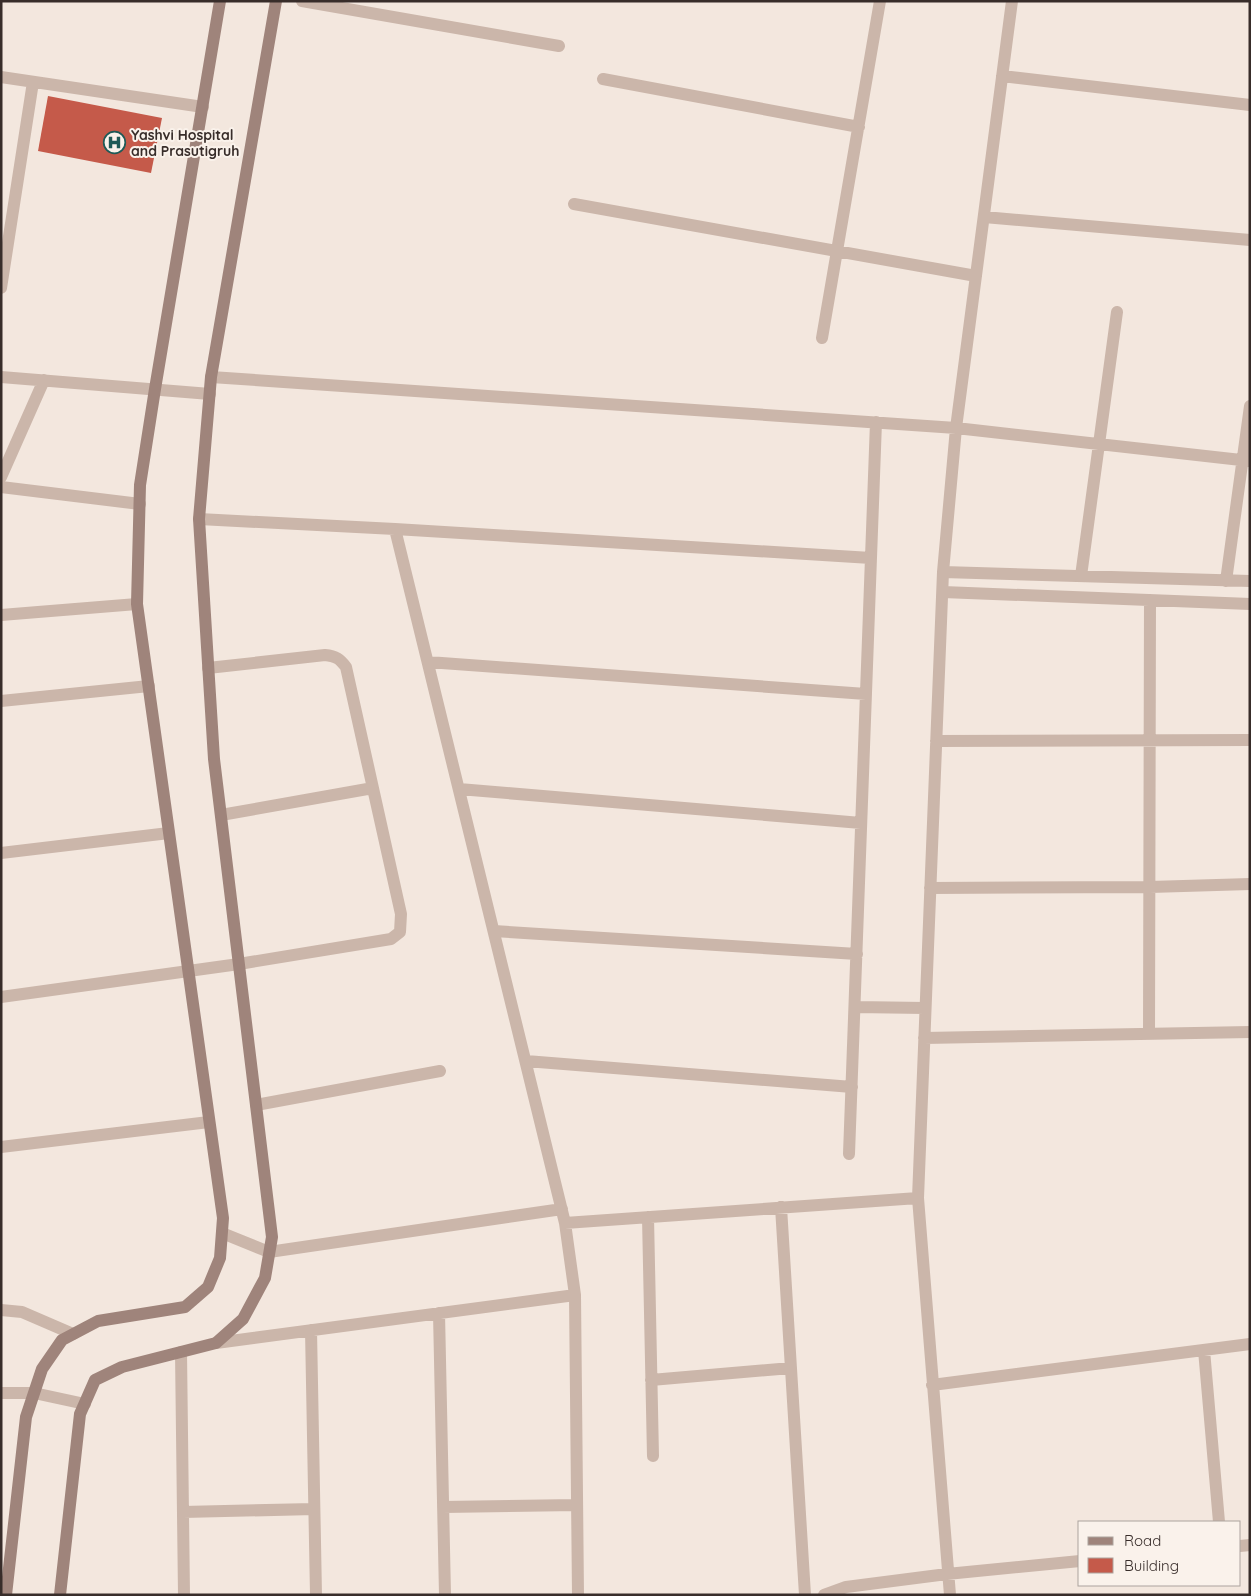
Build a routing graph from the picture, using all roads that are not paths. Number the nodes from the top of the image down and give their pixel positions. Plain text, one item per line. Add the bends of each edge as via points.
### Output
1 (220, 1) edge
2 (276, 1) edge
3 (302, 1) edge
4 (880, 1) edge
5 (1012, 1) edge
6 (559, 46) dead end
7 (1002, 76) junction
8 (1, 77) edge
9 (603, 79) dead end
10 (33, 82) junction
11 (1250, 105) edge
12 (203, 106) junction
13 (859, 127) junction
14 (574, 204) dead end
15 (984, 217) junction
16 (1250, 240) edge
17 (837, 251) junction
18 (976, 276) junction
19 (1, 288) edge
20 (1117, 312) dead end
21 (822, 338) dead end
22 (1, 377) edge
23 (211, 377) junction
24 (44, 380) junction
25 (155, 389) junction
26 (210, 394) junction
27 (1250, 406) edge
28 (876, 422) junction
29 (956, 428) junction
30 (1100, 443) junction
31 (1246, 460) edge
32 (1, 477) edge
33 (1, 487) edge
34 (140, 504) junction
35 (199, 519) junction
36 (395, 529) junction
37 (871, 558) junction
38 (944, 572) junction
39 (1081, 576) junction
40 (1226, 581) junction
41 (1250, 582) edge
42 (943, 592) junction
43 (1150, 600) junction
44 (137, 604) junction
45 (1250, 604) edge
46 (1, 615) edge
47 (428, 662) junction
48 (208, 668) junction
49 (149, 686) junction
50 (866, 694) junction
51 (1, 701) edge
52 (1150, 740) junction
53 (1250, 740) edge
54 (936, 742) junction
55 (373, 788) junction
56 (459, 789) junction
57 (221, 815) junction
58 (861, 823) junction
59 (169, 833) junction
60 (1, 853) edge
61 (1250, 884) edge
62 (1150, 887) junction
63 (930, 888) junction
64 (494, 931) junction
65 (857, 954) junction
66 (239, 964) junction
67 (188, 971) junction
68 (1, 997) edge
69 (855, 1007) junction
70 (925, 1008) junction
71 (1250, 1032) edge
72 (1150, 1034) junction
73 (924, 1038) junction
74 (526, 1061) junction
75 (440, 1071) dead end
76 (852, 1087) junction
77 (256, 1105) junction
78 (209, 1122) junction
79 (1, 1147) edge
80 (849, 1154) dead end
81 (918, 1198) junction
82 (781, 1208) junction
83 (562, 1210) junction
84 (648, 1216) junction
85 (566, 1222) junction
86 (222, 1233) junction
87 (269, 1252) junction
88 (575, 1295) junction
89 (1, 1310) edge
90 (439, 1313) junction
91 (311, 1330) junction
92 (73, 1334) junction
93 (216, 1343) junction
94 (1250, 1344) edge
95 (1204, 1350) junction
96 (181, 1352) junction
97 (791, 1368) junction
98 (651, 1380) junction
99 (932, 1385) junction
100 (1, 1393) edge
101 (34, 1393) junction
102 (85, 1404) junction
103 (653, 1456) dead end
104 (578, 1505) junction
105 (443, 1507) junction
106 (314, 1509) junction
107 (183, 1512) junction
108 (1219, 1521) edge
109 (1078, 1561) edge
110 (947, 1574) junction
111 (6, 1595) edge
112 (60, 1595) edge
113 (184, 1595) edge
114 (316, 1595) edge
115 (445, 1595) edge
116 (578, 1595) edge
117 (804, 1595) edge
118 (824, 1595) edge
119 (950, 1595) edge

1 - 12 main road
2 - 23 main road
3 - 6 street
4 - 13 street
5 - 7 street
7 - 11 street
7 - 15 street
8 - 10 street
9 - 13 street
10 - 12 street
10 - 19 street
12 - 25 main road
13 - 17 street
14 - 17 street
15 - 16 street
15 - 18 street
17 - 18 street
17 - 21 street
18 - 29 street
20 - 30 street
22 - 24 street
23 - 26 main road
23 - 28 street
24 - 25 street
24 - 32 street
25 - 26 street
25 - 34 main road
26 - 35 main road
27 - 31 street
28 - 29 street
28 - 37 street
29 - 30 street
29 - 38 street
30 - 31 street
30 - 39 street
31 - 40 street
33 - 34 street
34 - 44 main road
35 - 36 street
35 - 48 main road
36 - 37 street
36 - 47 street
37 - 50 street
38 - 39 street
38 - 42 street
39 - 40 street
40 - 41 street
42 - 43 street
42 - 54 street
43 - 45 street
43 - 52 street
44 - 46 street
44 - 49 main road
47 - 50 street
47 - 56 street
48 - 55 street via 325,655 341,660 346,667
48 - 57 main road
49 - 51 street
49 - 59 main road
50 - 58 street
52 - 53 street
52 - 54 street
52 - 62 street
54 - 63 street
55 - 57 street
55 - 66 street via 401,914 400,932 391,939
56 - 58 street
56 - 64 street
57 - 66 main road
58 - 65 street
59 - 60 street
59 - 67 main road
61 - 62 street
62 - 63 street
62 - 72 street
63 - 70 street
64 - 65 street
64 - 74 street
65 - 69 street
66 - 67 street
66 - 77 main road
67 - 68 street
67 - 78 main road
69 - 70 street
69 - 76 street
70 - 73 street
71 - 72 street
72 - 73 street
73 - 81 street
74 - 76 street
74 - 83 street
75 - 77 street
76 - 80 street
77 - 87 main road via 272,1237
78 - 79 street
78 - 86 main road via 223,1218
81 - 82 street
81 - 99 street
82 - 84 street
82 - 97 street
83 - 85 street
83 - 87 street
84 - 85 street
84 - 98 street
85 - 88 street
86 - 87 street
86 - 92 main road via 220,1258 208,1287 185,1307 98,1321
87 - 93 main road via 265,1278 243,1319
88 - 90 street
88 - 104 street
89 - 92 street via 22,1312
90 - 91 street
90 - 105 street
91 - 93 street
91 - 106 street
92 - 101 main road via 62,1340 42,1369
93 - 96 main road
94 - 95 street
95 - 99 street
95 - 108 street
96 - 102 main road via 122,1367 95,1380
96 - 107 street
97 - 98 street
97 - 117 street
98 - 103 street
99 - 110 street
100 - 101 street
101 - 102 street
101 - 111 main road via 26,1416
102 - 112 main road via 80,1414
104 - 105 street
104 - 116 street
105 - 115 street
106 - 107 street
106 - 114 street
107 - 113 street
109 - 110 street
110 - 118 street via 846,1586
110 - 119 street

